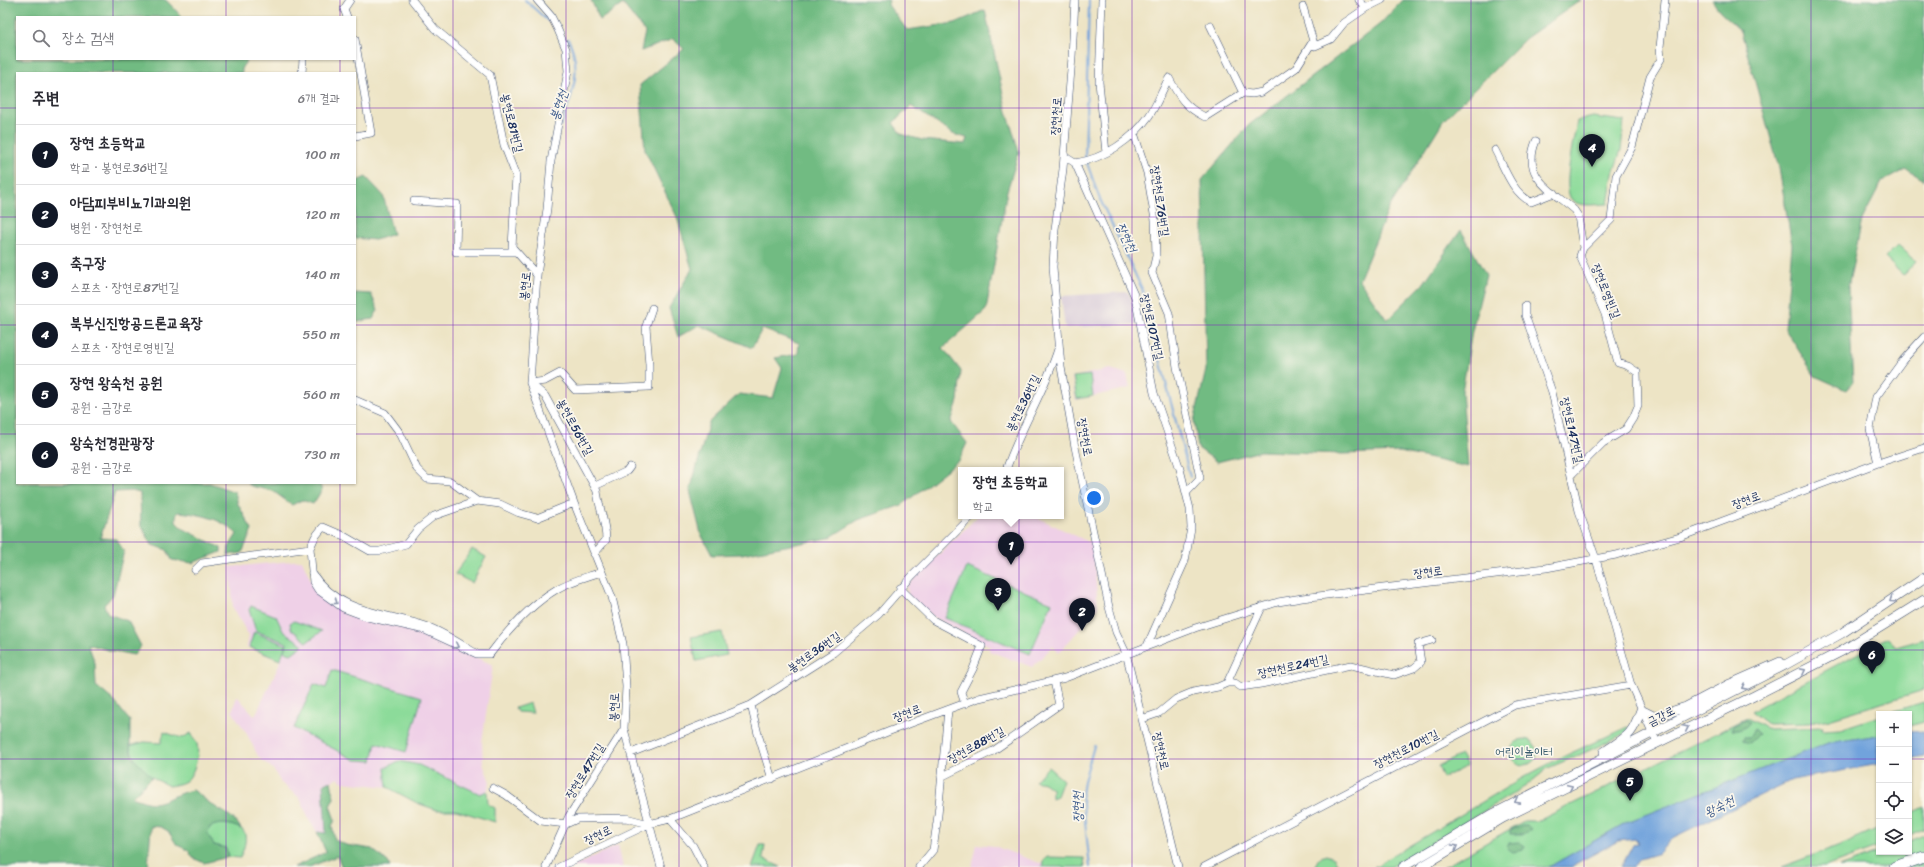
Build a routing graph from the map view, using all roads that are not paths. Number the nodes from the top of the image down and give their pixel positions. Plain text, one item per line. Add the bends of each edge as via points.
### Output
1 (350, 0) edge
2 (412, 0) edge
3 (537, 0) edge
4 (1075, 0) edge
5 (1102, 0) edge
6 (1359, 0) edge
7 (1382, 0) edge
8 (1665, 0) edge
9 (1303, 7) dead end
10 (1366, 8) junction
11 (347, 16) edge
12 (1210, 25) dead end
13 (1313, 41) junction
14 (356, 45) edge
15 (303, 60) edge
16 (302, 72) edge
17 (1243, 93) junction
18 (1134, 133) junction
19 (356, 136) edge
20 (1536, 141) dead end
21 (1495, 150) dead end
22 (1106, 153) junction
23 (1064, 156) junction
24 (1078, 162) junction
25 (1554, 193) junction
26 (414, 201) dead end
27 (1584, 248) junction
28 (516, 252) junction
29 (1152, 273) joint
30 (537, 275) junction
31 (1525, 306) dead end
32 (652, 308) dead end
33 (1924, 337) edge
34 (1059, 345) junction
35 (1061, 366) junction
36 (1052, 367) junction
37 (530, 383) junction
38 (356, 400) edge
39 (1924, 448) edge
40 (1878, 463) junction
41 (630, 467) dead end
42 (1007, 467) edge
43 (1571, 475) junction
44 (594, 486) junction
45 (1187, 492) junction
46 (477, 501) junction
47 (574, 503) junction
48 (969, 519) edge
49 (310, 548) junction
50 (594, 554) junction
51 (1596, 559) junction
52 (195, 570) dead end
53 (601, 572) junction
54 (1924, 578) edge
55 (900, 588) junction
56 (1924, 600) edge
57 (1262, 607) junction
58 (1432, 640) dead end
59 (1829, 640) junction
60 (1147, 646) junction
61 (1126, 653) junction
62 (1054, 681) junction
63 (1226, 683) junction
64 (1631, 685) junction
65 (965, 704) junction
66 (751, 705) junction
67 (948, 710) junction
68 (1641, 710) junction
69 (1142, 719) junction
70 (624, 730) junction
71 (1654, 738) junction
72 (631, 753) junction
73 (1578, 769) junction
74 (941, 777) junction
75 (772, 779) junction
76 (493, 788) dead end
77 (670, 819) junction
78 (566, 824) junction
79 (649, 824) junction
80 (1924, 857) edge
81 (546, 867) edge
82 (559, 867) edge
83 (661, 867) edge
84 (704, 867) edge
85 (919, 867) edge
86 (1178, 867) edge
87 (1204, 867) edge
88 (1403, 867) edge
89 (1421, 867) edge
90 (1895, 867) edge

1 - 11 street via 344,9
2 - 28 street, 봉현로81번길 via 435,29 490,75 504,145 516,176 512,247
3 - 30 street, 봉현로 via 551,16 558,30 566,49 568,71 550,161 547,209
4 - 23 street, 장현천로
5 - 22 street via 1099,82
6 - 10 street
7 - 10 street
8 - 27 street via 1661,59 1650,77 1632,147 1616,176 1611,220
9 - 13 street
10 - 13 street via 1344,23 1330,39 1315,46
12 - 17 street
13 - 17 street via 1296,68 1262,92
14 - 19 street via 371,133
15 - 16 street
17 - 18 street via 1205,117 1192,110 1181,99 1169,78 1149,116
18 - 22 street
18 - 29 street, 장현천로76번길 via 1147,173 1155,220 1156,256
20 - 25 street via 1532,165 1534,172
21 - 25 street via 1522,198 1531,202
22 - 24 street via 1098,158
23 - 24 street
23 - 34 street, 장현천로 via 1053,267
24 - 45 street, 장현로107번길 via 1135,297 1154,393
25 - 27 street via 1578,216
26 - 28 street via 457,204 456,252
27 - 43 street, 장현로영빈길 via 1580,256 1606,314 1618,363 1637,372 1638,406 1626,429 1603,443
28 - 30 street
29 - 45 street, 장현로107번길 via 1169,313 1177,367 1200,478
30 - 37 street, 봉현로
31 - 43 street, 장현로147번길 via 1552,392
32 - 37 street via 646,326 649,387 575,390 560,373 545,381
33 - 40 street via 1903,360 1876,397 1870,429
34 - 35 street, 장현천로
34 - 36 street, 봉현로36번길
35 - 36 street
35 - 61 street, 장현천로 via 1075,447 1109,607 1116,632
36 - 42 street, 봉현로36번길
37 - 44 street, 봉현로56번길 via 545,396
37 - 47 street, 봉현로
38 - 46 street via 385,413 400,433 417,469 427,479 450,481
39 - 40 street, 장현로
40 - 51 street, 장현로 via 1680,537
41 - 44 street via 627,471
43 - 51 street, 장현로147번길 via 1579,511
44 - 50 street, 봉현로56번길 via 606,527 606,540
45 - 60 street, 장현로107번길 via 1191,528 1185,562
46 - 47 street via 500,504 538,518
46 - 49 street via 434,516 418,529 406,544 370,551 323,527
47 - 50 street, 봉현로
48 - 55 street, 봉현로36번길
49 - 52 street via 202,563
49 - 53 street via 313,582 318,590 343,608 367,617 425,630 477,654 490,654 506,633 532,607 558,588
50 - 53 street, 봉현로
51 - 57 street, 장현로 via 1546,568 1302,598
51 - 64 street
53 - 70 street, 봉현로 via 612,597 623,644 626,688
54 -> 59 main road, 금강로
55 - 65 street via 933,620 982,646 974,669 961,692
55 - 66 street, 봉현로36번길 via 879,614 833,653
71 -> 56 main road, 금강로 via 1754,696 1842,651
57 - 60 street, 장현로
57 - 63 street
58 - 63 street, 장현천로24번길 via 1418,644 1421,662 1414,668 1394,675 1350,665 1241,687 1235,682
59 - 68 main road via 1730,684 1686,707 1655,717
59 -> 71 main road, 금강로
60 - 61 street, 장현로
61 - 62 street, 장현로
61 - 69 street, 장현천로
62 - 65 street, 장현로 via 979,698
62 - 74 street, 장현로88번길 via 1059,706 993,752
63 - 69 street, 장현천로24번길 via 1176,699 1159,713
64 - 68 street
64 - 87 street, 장현천로10번길 via 1515,705
65 - 67 street, 장현로
66 - 72 street, 봉현로36번길
66 - 75 street
67 - 74 street, 장현로88번길
67 - 75 street, 장현로
68 - 71 street
68 - 73 main road via 1636,725 1628,736
69 - 86 street, 장현천로
70 - 72 street, 봉현로
70 - 78 street, 장현로47번길
71 - 73 main road, 금강로
89 -> 71 main road, 금강로 via 1503,818
72 - 79 street, 봉현로
73 -> 88 main road, 금강로 via 1491,815
74 - 85 street, 장현로88번길 via 933,850
75 - 77 street, 장현로
76 - 78 street via 541,821
77 - 79 street, 장현로
77 - 84 street via 693,846
78 - 79 street via 577,819 626,818
78 - 81 street, 장현로47번길
79 - 82 street, 장현로
79 - 83 street, 봉현로
80 - 90 highway

